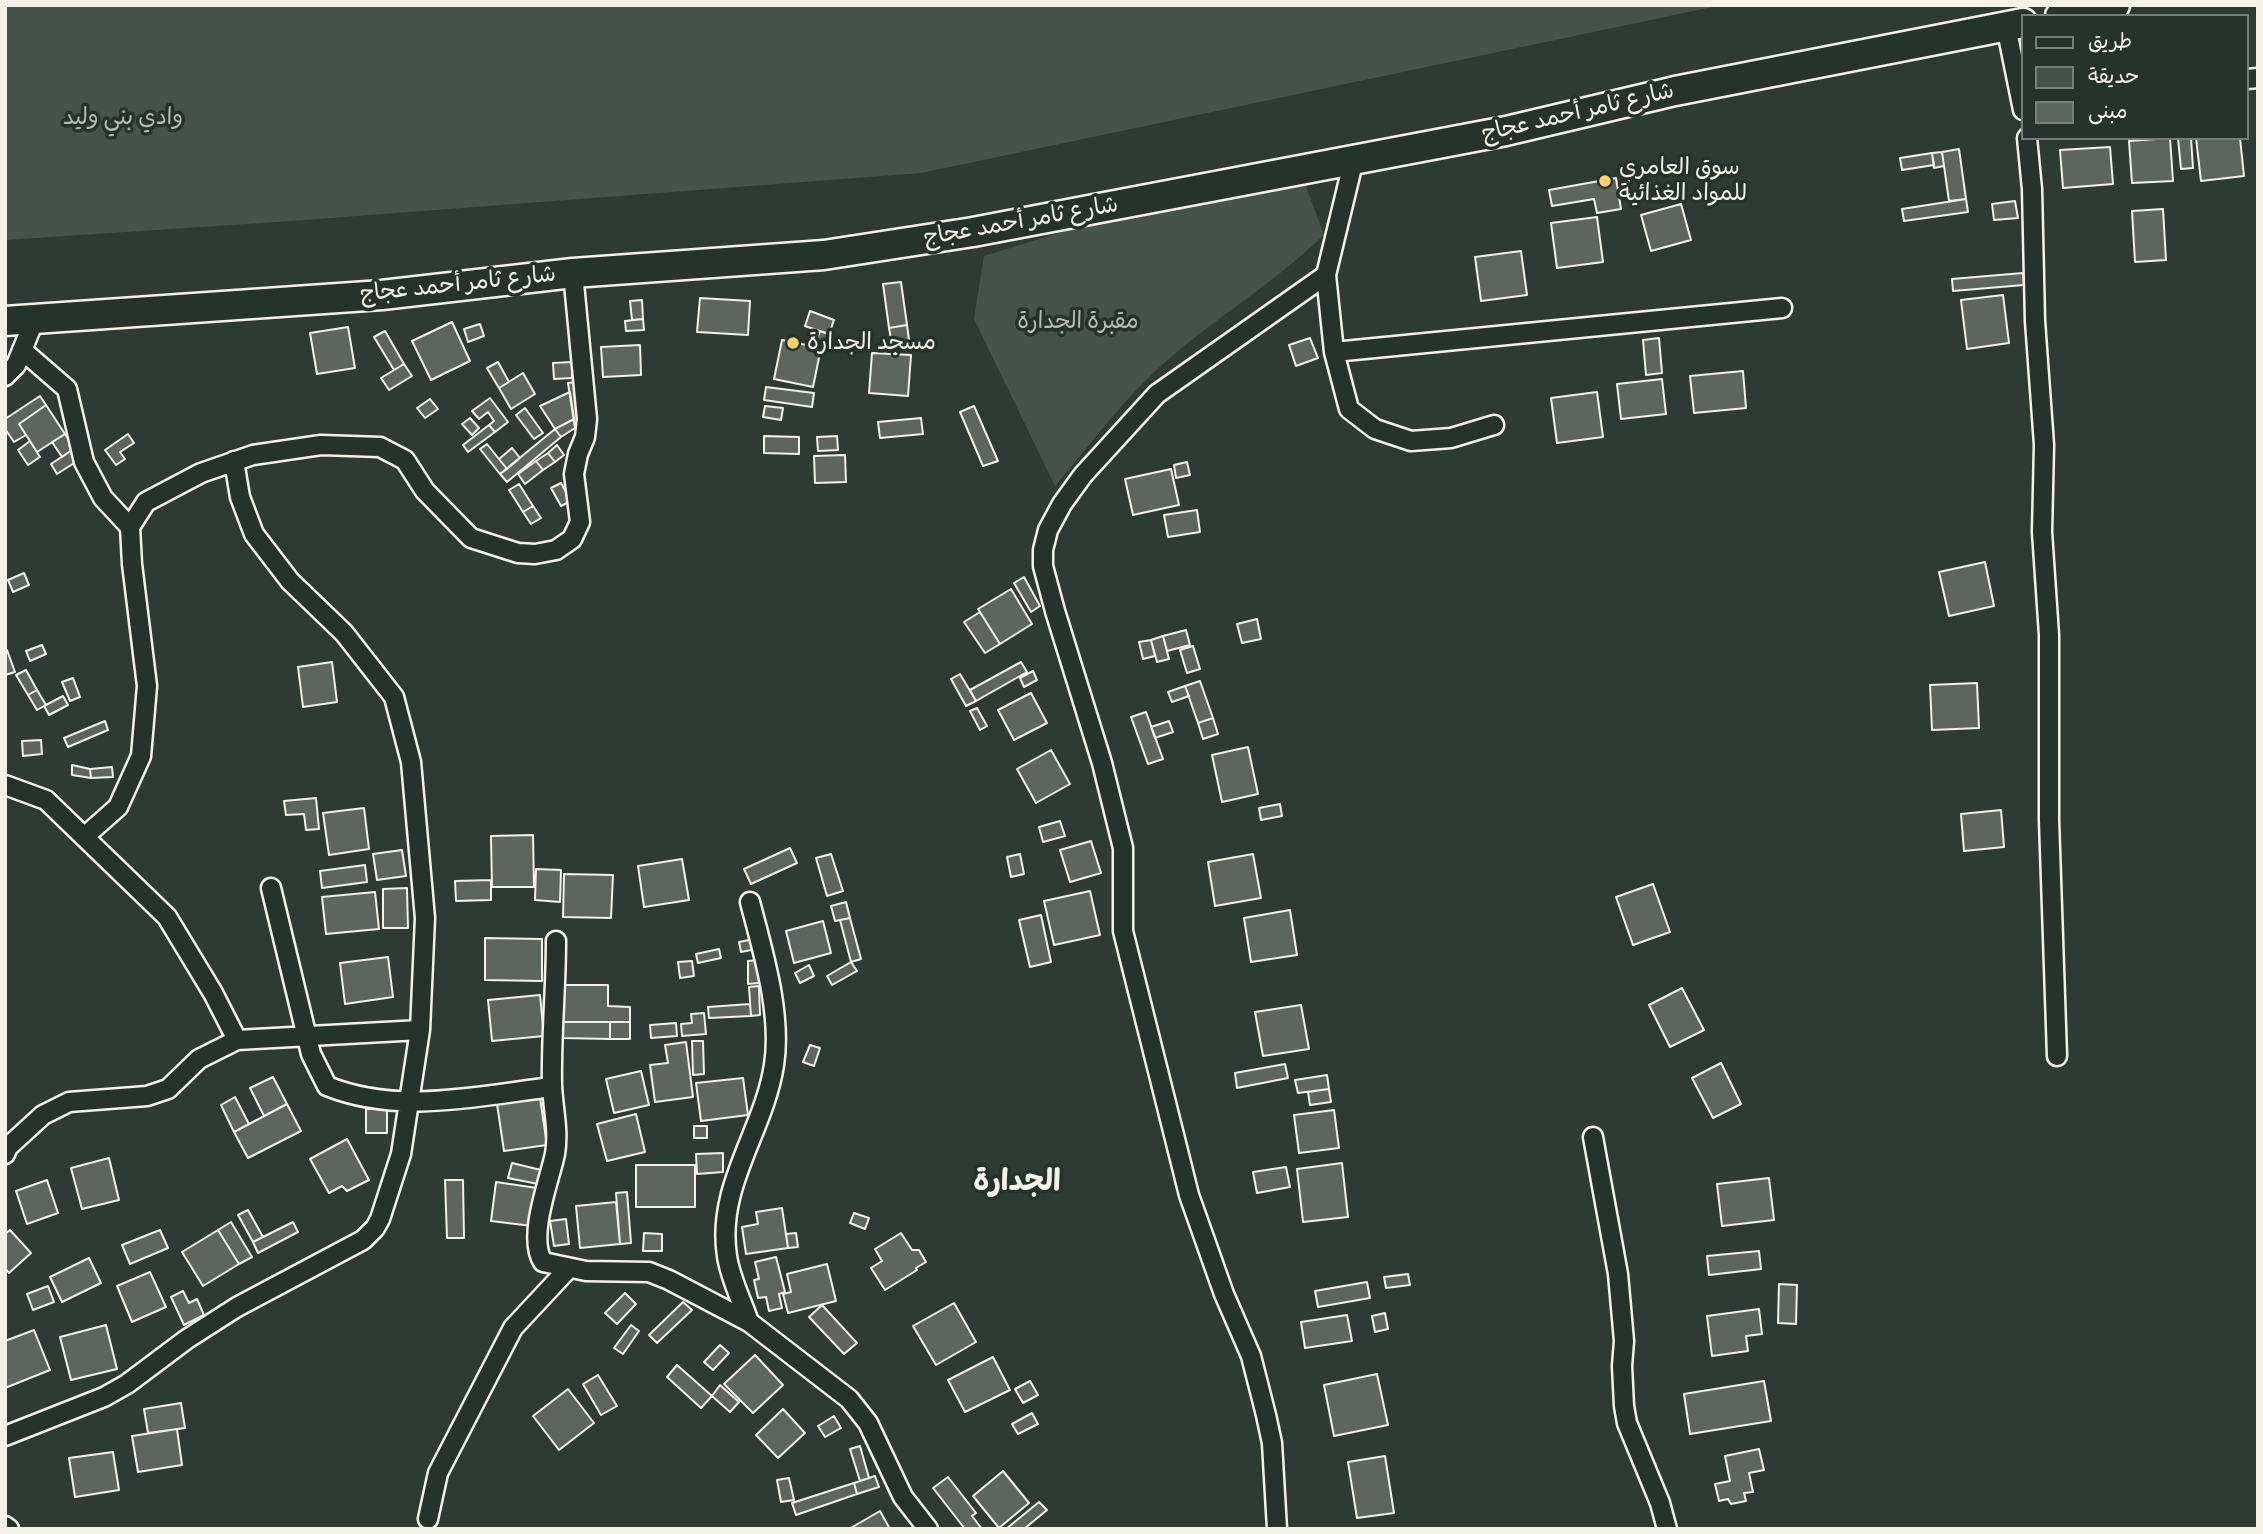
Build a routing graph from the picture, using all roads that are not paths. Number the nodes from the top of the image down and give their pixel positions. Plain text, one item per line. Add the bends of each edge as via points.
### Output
1 (2115, 5) edge
2 (2070, 14) edge
3 (2015, 24) edge
4 (2021, 83) edge
5 (2027, 140) edge
6 (1354, 159) junction
7 (573, 273) junction
8 (1326, 275) junction
9 (1782, 308) dead end
10 (5, 321) edge
11 (34, 321) junction
12 (22, 350) junction
13 (1334, 352) junction
14 (5, 376) edge
15 (1494, 425) dead end
16 (234, 461) junction
17 (131, 527) junction
18 (5, 785) edge
19 (84, 837) junction
20 (271, 888) dead end
21 (750, 902) dead end
22 (556, 941) dead end
23 (420, 1030) junction
24 (306, 1035) junction
25 (237, 1040) junction
26 (2057, 1056) dead end
27 (552, 1087) junction
28 (411, 1103) junction
29 (1592, 1137) dead end
30 (5, 1154) edge
31 (568, 1269) junction
32 (749, 1322) junction
33 (5, 1436) edge
34 (428, 1519) dead end
35 (928, 1529) edge
36 (1278, 1529) edge
37 (1667, 1529) edge

1 - 2 main road
3 - 4 street
3 - 6 main road, شارع ثامر أحمد عجاج
5 - 26 street via 2044,445 2042,533 2049,635 2049,820
6 - 7 main road, شارع ثامر أحمد عجاج via 824,256
6 - 8 street
7 - 11 main road, شارع ثامر أحمد عجاج via 382,295
7 - 16 street via 587,419 574,474 580,522 572,539 556,550 518,553 471,538 425,491 405,460 380,447 321,445
8 - 13 street
8 - 36 street via 1157,394 1083,475 1048,530 1043,550 1055,611 1123,848 1124,931 1189,1195 1251,1356 1266,1415
9 - 13 street
10 - 11 main road, شارع ثامر أحمد عجاج
11 - 12 street
12 - 14 street
12 - 17 street via 67,389 84,462 103,498
13 - 15 street via 1349,410 1375,429 1411,441 1451,438
16 - 17 street via 146,502
16 - 23 street via 240,497 254,534 394,697 411,762 425,918
17 - 19 street via 147,687 141,757 118,807
18 - 19 street via 46,800
19 - 25 street via 167,917
20 - 24 street
21 - 32 street via 766,961 776,1045 764,1106 727,1205 727,1256
22 - 27 street
23 - 24 street
23 - 28 street
24 - 25 street
24 - 28 street via 327,1086 351,1096
25 - 30 street via 199,1059 167,1089 147,1096 69,1101 43,1115
27 - 28 street
27 - 31 street via 557,1137 542,1198 537,1252 543,1262
28 - 33 street via 387,1202 375,1228 363,1240 237,1307 104,1397
29 - 37 street via 1618,1274 1627,1423
31 - 32 street via 649,1272
31 - 34 street via 513,1328 438,1473
32 - 35 street via 849,1398 868,1423 903,1497

